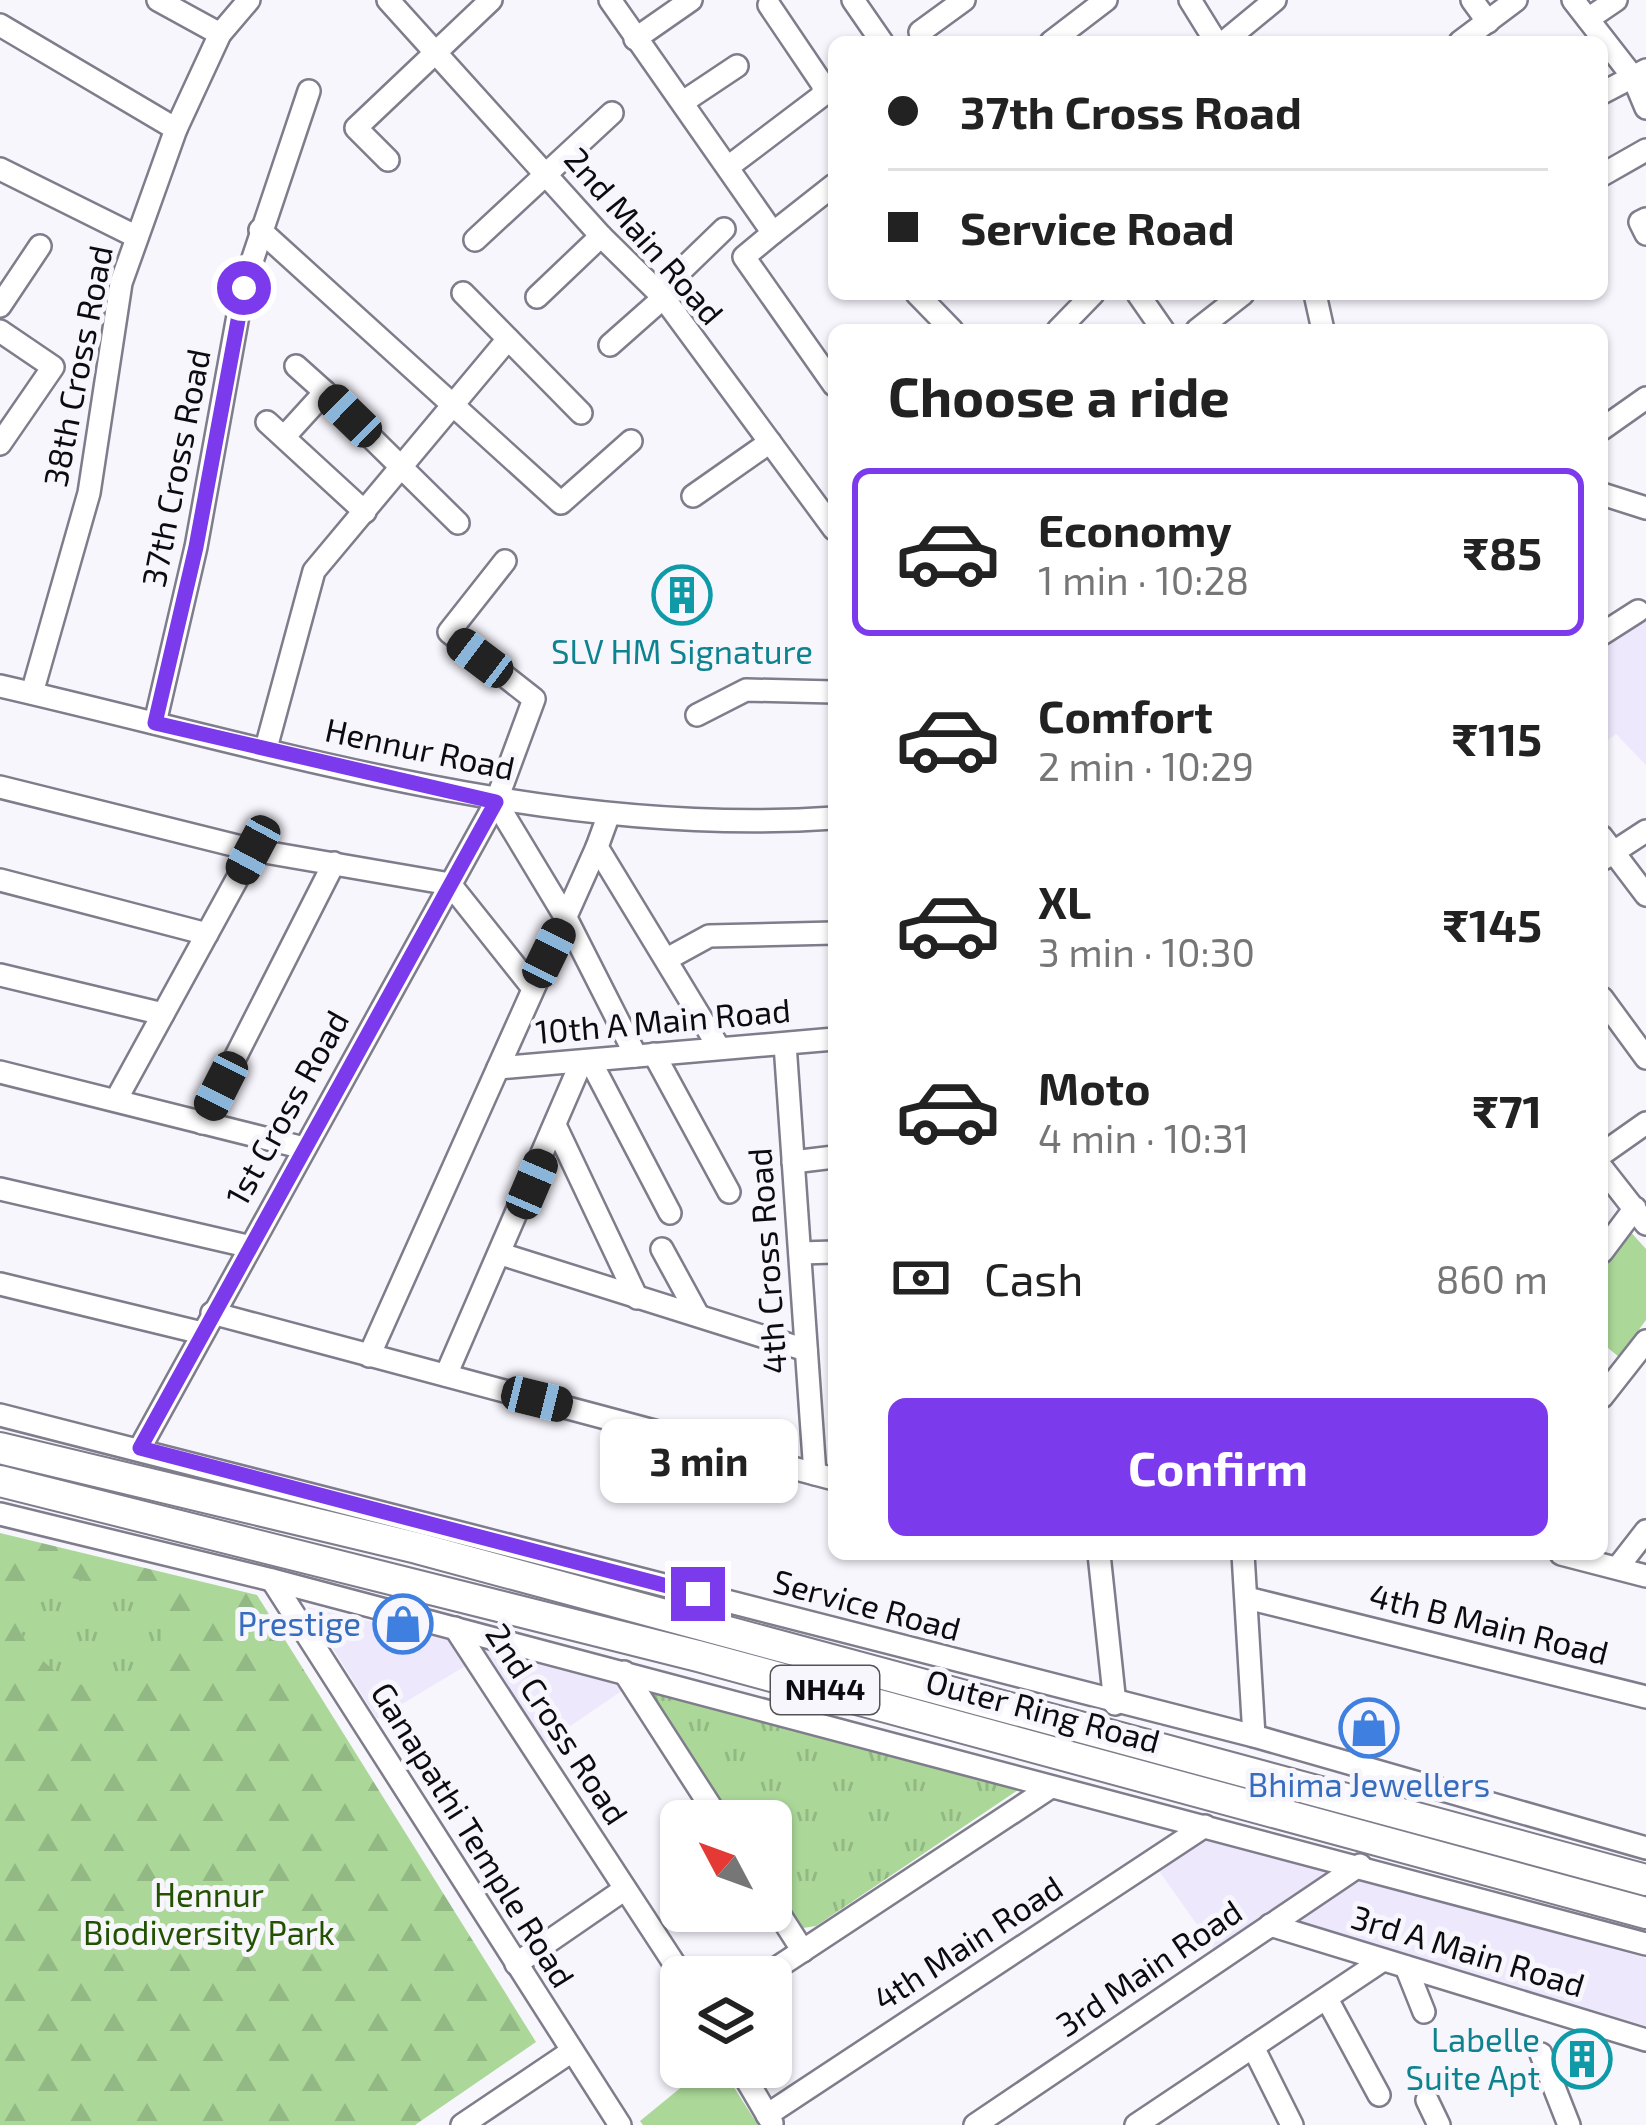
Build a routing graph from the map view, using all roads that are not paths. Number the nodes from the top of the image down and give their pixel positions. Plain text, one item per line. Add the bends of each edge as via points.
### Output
1 (249, 0) edge
2 (388, 0) edge
3 (491, 0) edge
4 (610, 0) edge
5 (692, 0) edge
6 (853, 0) edge
7 (964, 0) edge
8 (1106, 0) edge
9 (1190, 0) edge
10 (1275, 0) edge
11 (1472, 0) edge
12 (1516, 0) edge
13 (1573, 0) edge
14 (1616, 0) edge
15 (171, 3) edge
16 (769, 5) dead end
17 (1588, 19) junction
18 (1488, 22) junction
19 (0, 25) edge
20 (920, 32) dead end
21 (220, 34) junction
22 (878, 36) edge
23 (1059, 36) edge
24 (1216, 36) edge
25 (1228, 36) edge
26 (1468, 36) edge
27 (1604, 36) edge
28 (635, 40) junction
29 (1608, 41) edge
30 (435, 53) junction
31 (736, 66) dead end
32 (1639, 74) edge
33 (1608, 90) edge
34 (309, 91) dead end
35 (683, 102) junction
36 (1646, 107) edge
37 (612, 113) dead end
38 (176, 128) junction
39 (1646, 150) edge
40 (388, 160) dead end
41 (728, 167) junction
42 (0, 170) edge
43 (1608, 172) edge
44 (548, 174) junction
45 (828, 190) edge
46 (1646, 219) edge
47 (260, 230) junction
48 (724, 230) dead end
49 (773, 232) junction
50 (1646, 234) edge
51 (601, 236) junction
52 (137, 237) junction
53 (475, 240) dead end
54 (40, 246) dead end
55 (463, 293) dead end
56 (661, 296) junction
57 (537, 297) dead end
58 (1087, 300) edge
59 (1235, 300) edge
60 (0, 306) edge
61 (1064, 324) edge
62 (1205, 324) edge
63 (0, 331) edge
64 (508, 339) junction
65 (610, 345) dead end
66 (296, 367) dead end
67 (828, 376) edge
68 (325, 392) junction
69 (1646, 398) edge
70 (451, 402) junction
71 (581, 413) dead end
72 (1608, 425) edge
73 (632, 441) dead end
74 (770, 442) junction
75 (0, 444) edge
76 (400, 464) junction
77 (693, 496) dead end
78 (1608, 496) edge
79 (1646, 508) edge
80 (364, 512) junction
81 (828, 521) edge
82 (458, 523) dead end
83 (505, 561) dead end
84 (1638, 610) dead end
85 (1608, 630) edge
86 (0, 686) edge
87 (828, 691) edge
88 (32, 693) junction
89 (698, 716) dead end
90 (155, 723) junction
91 (266, 748) junction
92 (0, 787) edge
93 (496, 802) junction
94 (609, 814) junction
95 (828, 818) edge
96 (1646, 832) edge
97 (598, 848) junction
98 (1608, 848) edge
99 (253, 850) junction
100 (1608, 851) edge
101 (334, 863) junction
102 (0, 880) edge
103 (449, 884) junction
104 (1646, 896) edge
105 (566, 918) junction
106 (828, 933) edge
107 (207, 934) junction
108 (667, 959) junction
109 (0, 975) edge
110 (532, 987) junction
111 (1608, 1006) edge
112 (163, 1014) junction
113 (828, 1040) edge
114 (785, 1044) junction
115 (718, 1046) junction
116 (645, 1055) junction
117 (1646, 1058) edge
118 (586, 1062) junction
119 (498, 1068) junction
120 (0, 1072) edge
121 (116, 1100) junction
122 (202, 1123) junction
123 (1646, 1123) edge
124 (556, 1126) junction
125 (304, 1148) junction
126 (1608, 1150) edge
127 (828, 1158) edge
128 (793, 1162) junction
129 (1608, 1175) edge
130 (0, 1190) edge
131 (729, 1192) dead end
132 (670, 1213) dead end
133 (1641, 1216) edge
134 (248, 1246) junction
135 (1608, 1246) edge
136 (662, 1249) dead end
137 (800, 1253) junction
138 (501, 1254) junction
139 (828, 1256) edge
140 (0, 1284) edge
141 (638, 1298) junction
142 (698, 1315) junction
143 (207, 1323) junction
144 (1646, 1341) edge
145 (806, 1351) junction
146 (369, 1356) junction
147 (446, 1376) junction
148 (1608, 1389) edge
149 (0, 1415) edge
150 (0, 1448) edge
151 (140, 1448) junction
152 (825, 1476) edge
153 (0, 1481) edge
154 (0, 1514) edge
155 (1646, 1531) edge
156 (1099, 1560) edge
157 (1244, 1560) edge
158 (1587, 1560) edge
159 (1618, 1567) junction
160 (1646, 1576) edge
161 (272, 1580) junction
162 (1246, 1598) junction
163 (455, 1628) junction
164 (624, 1672) junction
165 (1646, 1697) edge
166 (1115, 1704) junction
167 (1254, 1736) junction
168 (1051, 1787) junction
169 (706, 1800) edge
170 (1204, 1826) junction
171 (1646, 1848) edge
172 (1360, 1865) junction
173 (1646, 1880) edge
174 (626, 1889) junction
175 (1646, 1913) edge
176 (1270, 1925) junction
177 (791, 1932) edge
178 (1646, 1944) edge
179 (803, 1951) junction
180 (669, 1956) edge
181 (792, 1958) edge
182 (1383, 1960) junction
183 (516, 1964) junction
184 (1406, 1967) junction
185 (1327, 1999) junction
186 (1424, 2012) dead end
187 (1646, 2040) edge
188 (1253, 2047) junction
189 (572, 2051) junction
190 (1541, 2054) dead end
191 (752, 2088) edge
192 (1379, 2095) dead end
193 (1427, 2100) dead end
194 (1168, 2104) junction
195 (771, 2120) edge
196 (463, 2125) edge
197 (620, 2125) edge
198 (975, 2125) edge
199 (1136, 2125) edge
200 (1179, 2125) edge
201 (1292, 2125) edge
202 (1439, 2125) edge
203 (1569, 2125) edge

1 - 21 street, 38th Cross Road
2 - 30 street, 2nd Main Road
3 - 30 street
4 - 28 street
5 - 28 street
6 - 22 street
7 - 20 street
8 - 23 street
9 - 24 street
10 - 25 street
11 - 18 street
12 - 18 street
13 - 17 street
14 - 17 street
15 - 21 street
16 - 41 street via 824,90
17 - 27 street
18 - 26 street
19 - 38 street
21 - 38 street, 38th Cross Road
28 - 35 street
29 - 32 street
30 - 40 street via 356,128
30 - 44 street, 2nd Main Road
31 - 35 street
32 - 33 street
32 - 36 street
34 - 47 street, 37th Cross Road
35 - 41 street
37 - 44 street
38 - 52 street, 38th Cross Road
39 - 43 street
41 - 49 street
42 - 52 street
44 - 51 street, 2nd Main Road
44 - 53 street
45 - 49 street
46 - 50 street
47 - 70 street
47 - 90 street, 37th Cross Road
48 - 56 street
49 - 67 street via 744,257
51 - 56 street, 2nd Main Road
51 - 57 street
52 - 88 street, 38th Cross Road via 121,283 88,493
54 - 60 street
55 - 64 street
56 - 65 street
56 - 74 street, 2nd Main Road
58 - 61 street
59 - 62 street
63 - 75 street via 53,368
64 - 70 street
64 - 71 street
66 - 68 street
68 - 76 street
68 - 80 street via 275,430
69 - 72 street
70 - 73 street via 564,504
70 - 76 street
74 - 77 street
74 - 81 street, 2nd Main Road
76 - 80 street
76 - 82 street
78 - 79 street
80 - 91 street via 314,571
83 - 93 street, 1st Cross Road via 449,628 534,699
84 - 85 street
86 - 88 street, Hennur Road
87 - 89 street via 746,690
88 - 90 street, Hennur Road
90 - 91 street, Hennur Road
91 - 93 street, Hennur Road
92 - 99 street
93 - 94 street, Hennur Road
93 - 103 street, 1st Cross Road
93 - 105 street
94 - 95 street, Hennur Road via 747,824
94 - 97 street
96 - 98 street
97 - 105 street
97 - 108 street
99 - 101 street
99 - 107 street
100 - 104 street
101 - 103 street
101 - 122 street
102 - 107 street
103 - 110 street
103 - 125 street, 1st Cross Road
105 - 110 street
105 - 116 street
106 - 108 street via 710,936
107 - 112 street
108 - 115 street
109 - 112 street
110 - 119 street
111 - 117 street
112 - 121 street
113 - 114 street, 10th A Main Road
114 - 115 street, 10th A Main Road
114 - 128 street, 4th Cross Road
115 - 116 street, 10th A Main Road
116 - 118 street, 10th A Main Road
116 - 131 street
118 - 119 street, 10th A Main Road
118 - 124 street
118 - 132 street
119 - 146 street
120 - 121 street
121 - 122 street
122 - 125 street
123 - 126 street
124 - 138 street
124 - 141 street
125 - 134 street, 1st Cross Road
127 - 128 street
128 - 137 street, 4th Cross Road
129 - 133 street
130 - 134 street
133 - 135 street
134 - 143 street, 1st Cross Road
136 - 142 street
137 - 139 street
137 - 145 street, 4th Cross Road
138 - 141 street
138 - 147 street
140 - 143 street
141 - 142 street
142 - 145 street
143 - 146 street
143 - 151 street, 1st Cross Road
144 - 148 street
145 - 152 street, 4th Cross Road
146 - 147 street
147 - 152 street
149 - 151 street, Service Road
150 - 173 highway, Outer Ring Road / NH44 via 417,1548
151 - 166 street, Service Road
153 - 175 highway, Outer Ring Road / NH44 via 698,1655
154 - 161 street
155 - 159 street
156 - 166 street
157 - 162 street
158 - 159 street
159 - 160 street
161 - 163 street
161 - 183 street, Ganapathi Temple Road
162 - 165 street, 4th B Main Road
162 - 167 street
163 - 164 street
163 - 174 street, 2nd Cross Road
164 - 168 street
164 - 169 street
166 - 167 street, Service Road
167 - 171 street, Service Road
168 - 170 street
168 - 179 street
170 - 172 street
170 - 195 street, 4th Main Road
172 - 176 street, 3rd Main Road
172 - 178 street
174 - 180 street, 2nd Cross Road
174 - 183 street
176 - 182 street, 3rd A Main Road
176 - 198 street, 3rd Main Road
177 - 179 street
179 - 181 street
182 - 184 street, 3rd A Main Road
182 - 185 street
183 - 189 street, Ganapathi Temple Road
184 - 186 street
184 - 187 street, 3rd A Main Road
185 - 188 street
185 - 192 street
188 - 194 street
188 - 201 street
189 - 196 street
189 - 197 street, Ganapathi Temple Road
190 - 203 street
191 - 195 street
193 - 202 street
194 - 199 street
194 - 200 street

